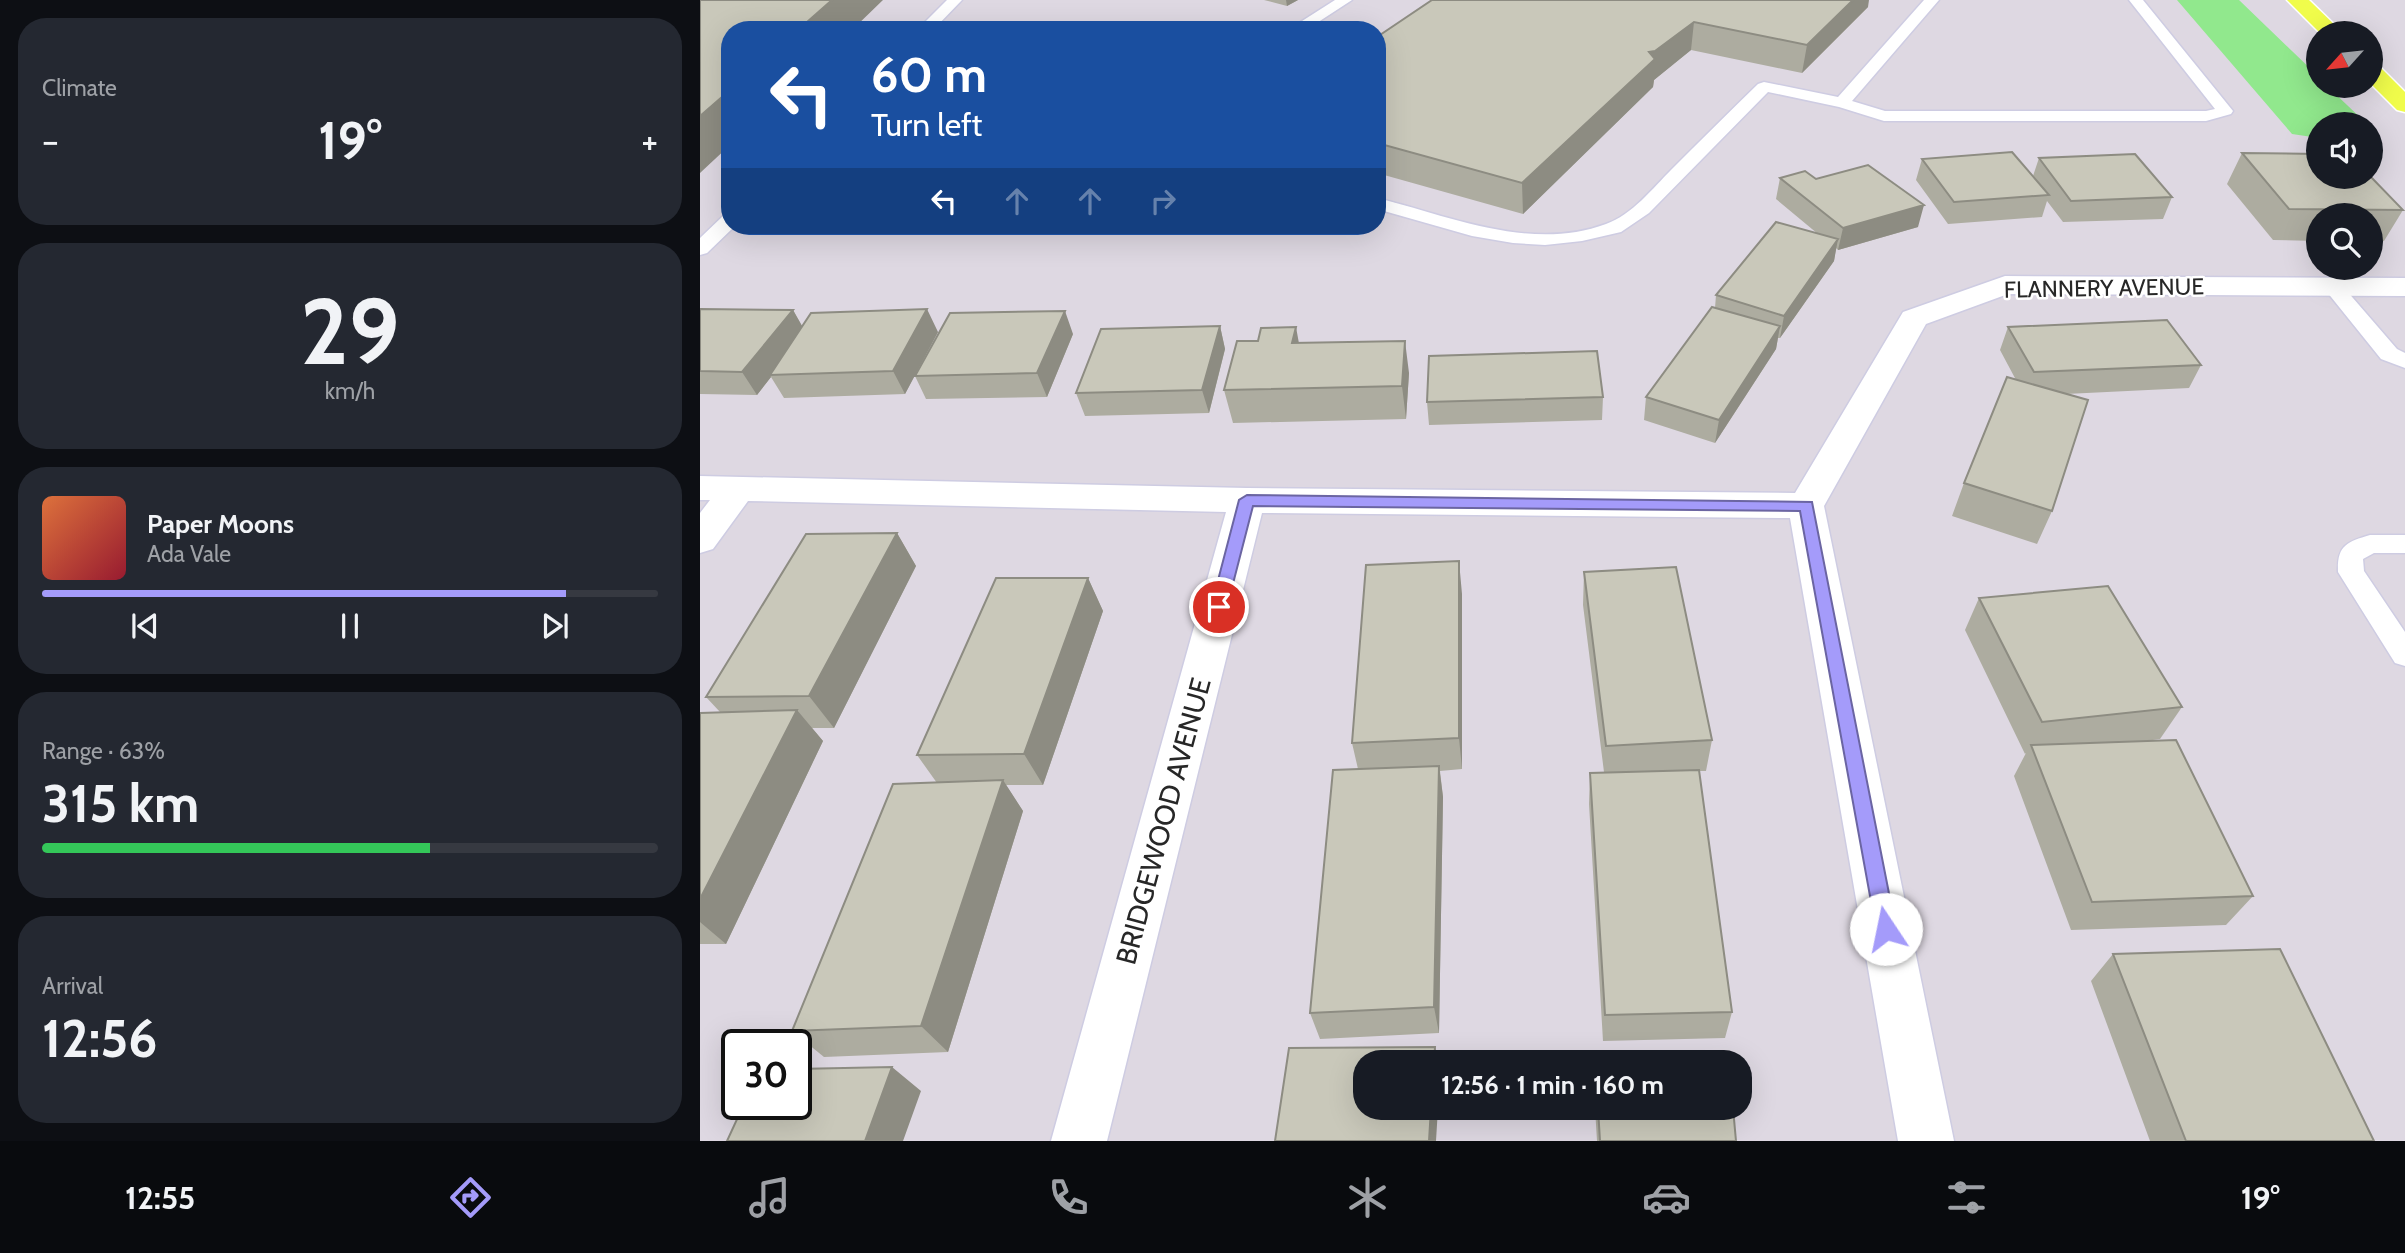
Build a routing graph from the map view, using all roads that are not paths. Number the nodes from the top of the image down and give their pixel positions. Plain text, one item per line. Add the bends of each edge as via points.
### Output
1 (955, 0) edge
2 (1345, 0) edge
3 (1932, 0) edge
4 (2136, 0) edge
5 (2297, 0) edge
6 (933, 21) edge
7 (1310, 21) edge
8 (2319, 21) edge
9 (2388, 86) edge
10 (1842, 103) junction
11 (2405, 105) edge
12 (1386, 206) edge
13 (721, 229) edge
14 (700, 249) edge
15 (2333, 287) junction
16 (2405, 287) edge
17 (2405, 361) edge
18 (700, 488) edge
19 (737, 490) junction
20 (1247, 500) junction
21 (1806, 506) junction
22 (700, 540) edge
23 (2405, 544) edge
24 (2405, 655) edge
25 (1079, 1141) edge
26 (1926, 1141) edge

1 - 6 lane
2 - 7 lane
3 - 10 lane
4 - 10 lane via 2225,111 2206,117 1884,116
5 - 8 main road
9 - 11 main road
10 - 12 lane via 1764,87 1642,209 1614,228 1583,235 1545,239 1479,232
13 - 14 lane
15 - 16 street, FLANNERY AVENUE
15 - 17 lane via 2389,354
15 - 21 street, FLANNERY AVENUE via 2005,285 1914,318
18 - 19 street
19 - 20 street
19 - 22 street
20 - 21 street
20 - 25 street, BRIDGEWOOD AVENUE
21 - 26 street
23 - 24 lane via 2370,544 2350,555 2351,572

